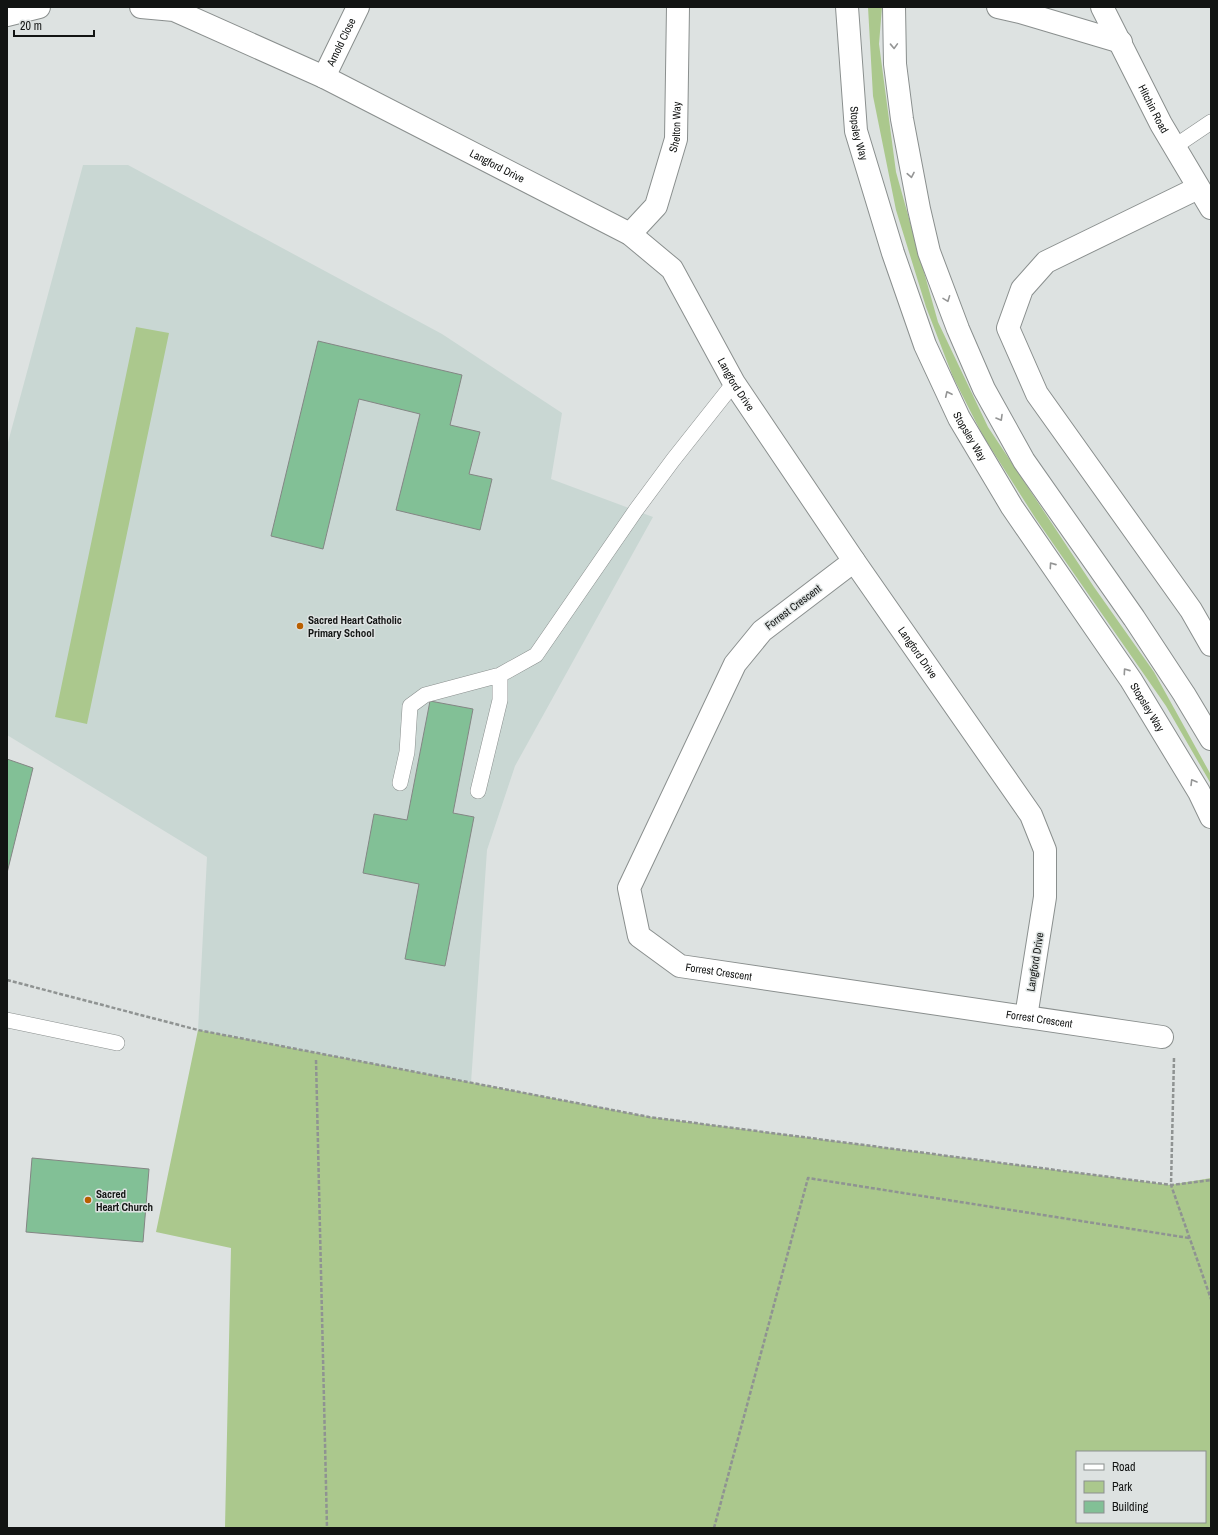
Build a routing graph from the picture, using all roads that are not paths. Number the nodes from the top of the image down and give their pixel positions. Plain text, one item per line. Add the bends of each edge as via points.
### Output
1 (38, 7) edge
2 (141, 7) edge
3 (358, 7) edge
4 (678, 7) edge
5 (847, 7) edge
6 (894, 7) edge
7 (998, 7) edge
8 (1102, 7) edge
9 (7, 15) edge
10 (1121, 42) junction
11 (324, 77) junction
12 (1211, 122) edge
13 (1174, 147) junction
14 (1198, 188) junction
15 (1211, 208) edge
16 (630, 234) junction
17 (734, 383) junction
18 (854, 561) junction
19 (1211, 645) edge
20 (500, 675) junction
21 (1211, 739) edge
22 (400, 783) dead end
23 (478, 791) dead end
24 (1211, 817) edge
25 (1026, 1017) junction
26 (7, 1020) edge
27 (1162, 1037) road end
28 (117, 1043) dead end

1 - 9 street
2 - 11 street, Langford Drive via 174,10
3 - 11 street, Arnold Close
4 - 16 street, Shelton Way via 676,139 656,206
24 -> 5 street, Stopsley Way via 1199,792 1131,680 1012,507 958,418 925,345 893,254 856,131
6 -> 21 street via 895,64 902,119 919,209 929,252 958,329 984,389 1024,461 1134,618
7 - 10 street
8 - 10 street, Hitchin Road
10 - 13 street, Hitchin Road
11 - 16 street, Langford Drive
12 - 13 lane
13 - 14 street, Hitchin Road
14 - 15 street, Hitchin Road
14 - 19 street via 1046,262 1022,289 1008,328 1037,394 1191,610
16 - 17 street, Langford Drive via 672,269
17 - 18 street, Langford Drive
17 - 20 lane via 636,510 536,655
18 - 25 street, Langford Drive via 1031,815 1045,850 1045,897
18 - 25 street, Forrest Crescent via 762,631 735,664 629,888 639,936 680,966
20 - 22 lane via 425,695 410,706 407,752
20 - 23 lane via 500,700
25 - 27 street, Forrest Crescent
26 - 28 lane

